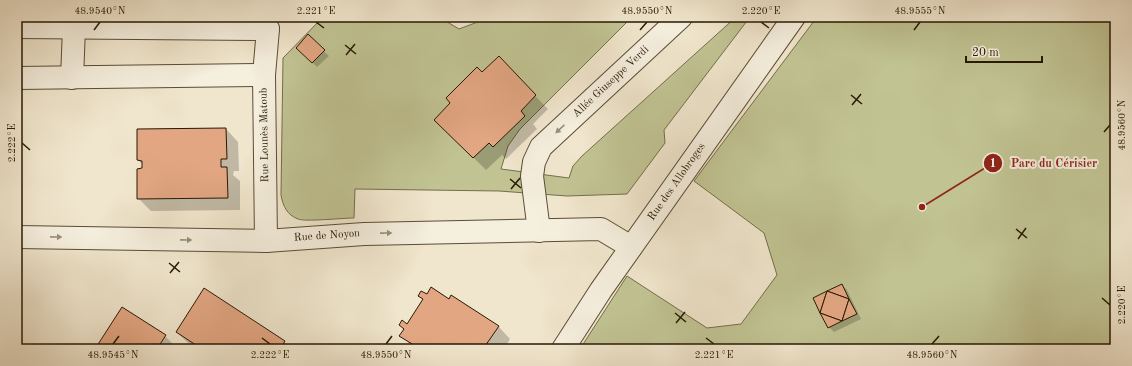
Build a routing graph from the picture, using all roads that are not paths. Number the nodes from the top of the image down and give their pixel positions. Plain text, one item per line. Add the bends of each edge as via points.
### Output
1 (794, 17) edge
2 (674, 19) edge
3 (274, 23) edge
4 (17, 27) edge
5 (74, 28) junction
6 (264, 75) junction
7 (17, 78) edge
8 (72, 78) junction
9 (539, 231) junction
10 (17, 237) edge
11 (266, 241) junction
12 (632, 247) junction
13 (563, 349) edge

1 - 12 street, Rue des Allobroges
2 -> 9 street, Allée Giuseppe Verdi via 541,147 534,162 532,176
3 - 5 street
3 - 6 street, Rue Lounès Matoub
4 - 5 street
5 - 8 street
6 - 8 street
6 - 11 street, Rue Lounès Matoub
7 - 8 street
11 -> 9 street, Rue de Noyon via 364,234
9 - 12 street, Rue de Noyon via 601,229
10 -> 11 street, Rue de Noyon
12 - 13 street, Rue des Allobroges

